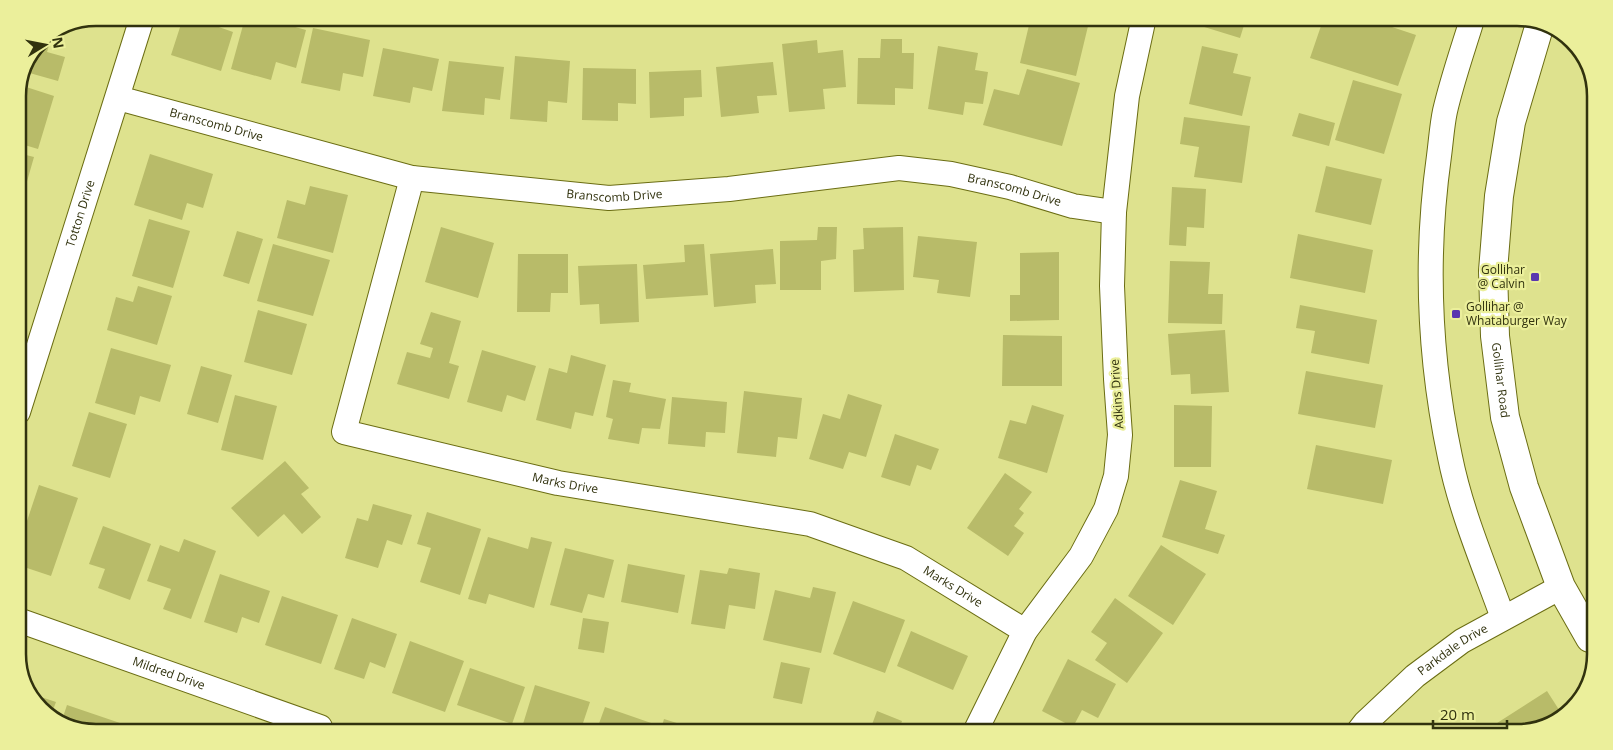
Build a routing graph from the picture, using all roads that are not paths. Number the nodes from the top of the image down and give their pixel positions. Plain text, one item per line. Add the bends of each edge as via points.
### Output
1 (140, 26) edge
2 (1142, 26) edge
3 (1470, 26) edge
4 (1536, 30) edge
5 (118, 98) junction
6 (412, 178) junction
7 (1114, 212) junction
8 (26, 387) edge
9 (1561, 587) junction
10 (1503, 618) junction
11 (26, 623) edge
12 (1025, 632) junction
13 (1587, 633) edge
14 (309, 724) edge
15 (979, 724) edge
16 (1364, 724) edge

1 - 5 street, Totton Drive
2 - 7 street, Adkins Drive via 1127,96
3 - 10 street via 1446,110 1435,183 1430,306 1450,458 1466,517
4 - 9 main road, Gollihar Road via 1511,122 1499,196 1493,271 1495,336 1505,417 1524,487
5 - 6 street, Branscomb Drive
5 - 8 street, Totton Drive
6 - 7 street, Branscomb Drive via 609,198 729,189 899,168 951,174 1073,206
6 - 12 street, Marks Drive via 344,432 558,484 810,524 906,558
7 - 12 street, Adkins Drive via 1112,286 1120,435 1116,476 1106,509 1081,556
9 - 10 street, Parkdale Drive
9 - 13 main road, Gollihar Road
10 - 16 street, Parkdale Drive via 1462,641 1415,676
11 - 14 street, Mildred Drive
12 - 15 street, Adkins Drive

